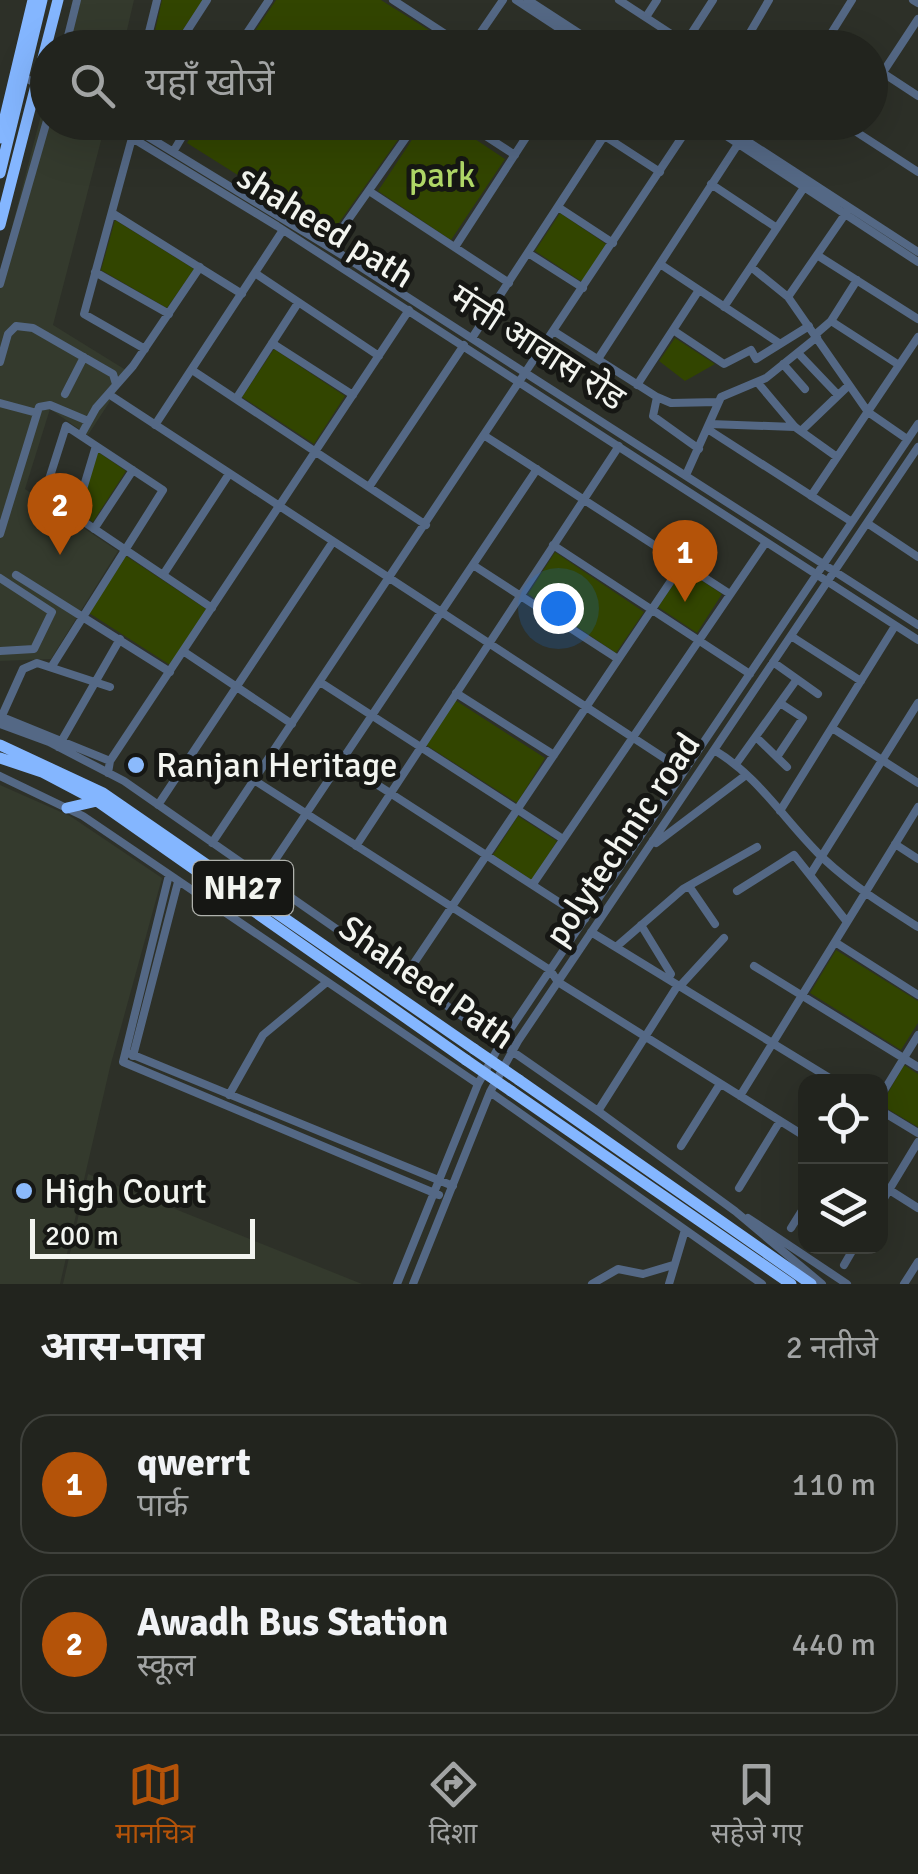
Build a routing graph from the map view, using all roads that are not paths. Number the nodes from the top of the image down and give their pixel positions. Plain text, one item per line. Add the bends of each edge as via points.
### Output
1 (33, 0) edge
2 (42, 0) edge
3 (58, 0) edge
4 (77, 0) edge
5 (156, 0) edge
6 (207, 0) edge
7 (269, 0) edge
8 (393, 0) edge
9 (502, 0) edge
10 (516, 0) edge
11 (528, 0) edge
12 (619, 0) edge
13 (657, 0) edge
14 (713, 0) edge
15 (769, 0) edge
16 (852, 0) edge
17 (646, 17) junction
18 (918, 19) edge
19 (35, 30) edge
20 (53, 30) edge
21 (70, 30) edge
22 (150, 30) edge
23 (188, 30) edge
24 (249, 30) edge
25 (440, 30) edge
26 (481, 30) edge
27 (562, 30) edge
28 (574, 30) edge
29 (664, 30) edge
30 (694, 30) edge
31 (752, 30) edge
32 (833, 30) edge
33 (30, 54) edge
34 (888, 65) edge
35 (26, 73) junction
36 (30, 75) edge
37 (888, 76) edge
38 (918, 96) edge
39 (30, 127) edge
40 (0, 138) edge
41 (41, 140) edge
42 (131, 140) edge
43 (136, 140) edge
44 (153, 140) edge
45 (180, 140) edge
46 (404, 140) edge
47 (492, 140) edge
48 (525, 140) edge
49 (601, 140) edge
50 (610, 140) edge
51 (680, 140) edge
52 (740, 140) joint
53 (870, 140) edge
54 (173, 152) junction
55 (515, 155) junction
56 (660, 172) junction
57 (918, 172) edge
58 (0, 173) edge
59 (216, 183) junction
60 (711, 184) junction
61 (807, 184) junction
62 (369, 191) junction
63 (558, 208) junction
64 (848, 210) junction
65 (112, 213) junction
66 (0, 225) edge
67 (777, 228) junction
68 (284, 230) junction
69 (613, 243) junction
70 (328, 246) junction
71 (455, 247) junction
72 (918, 252) edge
73 (528, 253) junction
74 (817, 254) junction
75 (918, 262) edge
76 (660, 264) junction
77 (751, 267) junction
78 (200, 268) junction
79 (96, 272) junction
80 (255, 273) junction
81 (857, 280) junction
82 (509, 282) junction
83 (0, 284) edge
84 (584, 288) junction
85 (700, 290) junction
86 (242, 294) junction
87 (788, 296) junction
88 (298, 303) junction
89 (724, 307) junction
90 (409, 310) junction
91 (169, 314) junction
92 (918, 319) edge
93 (831, 321) junction
94 (808, 326) junction
95 (673, 330) junction
96 (555, 332) junction
97 (817, 336) junction
98 (918, 336) edge
99 (472, 338) junction
100 (272, 343) junction
101 (779, 344) junction
102 (464, 345) junction
103 (145, 349) junction
104 (798, 353) junction
105 (379, 356) junction
106 (84, 358) junction
107 (598, 359) junction
108 (0, 362) edge
109 (783, 364) junction
110 (899, 365) junction
111 (192, 370) junction
112 (525, 378) junction
113 (758, 383) junction
114 (116, 384) junction
115 (637, 384) junction
116 (850, 385) junction
117 (805, 389) dead end
118 (65, 394) dead end
119 (110, 395) junction
120 (352, 396) junction
121 (838, 396) junction
122 (657, 397) junction
123 (236, 399) junction
124 (718, 402) junction
125 (0, 403) edge
126 (868, 412) junction
127 (37, 413) junction
128 (88, 421) junction
129 (918, 424) edge
130 (155, 425) junction
131 (709, 427) junction
132 (798, 429) junction
133 (80, 436) junction
134 (486, 436) junction
135 (908, 440) junction
136 (96, 446) junction
137 (619, 446) junction
138 (918, 447) edge
139 (699, 449) junction
140 (316, 452) junction
141 (838, 456) junction
142 (537, 469) junction
143 (133, 470) junction
144 (229, 474) junction
145 (686, 475) junction
146 (369, 487) junction
147 (811, 496) junction
148 (584, 499) junction
149 (279, 507) junction
150 (75, 516) junction
151 (852, 522) junction
152 (867, 523) junction
153 (426, 525) junction
154 (1, 527) edge
155 (94, 528) junction
156 (332, 542) junction
157 (766, 542) junction
158 (554, 545) junction
159 (124, 549) junction
160 (918, 557) edge
161 (683, 563) junction
162 (473, 564) junction
163 (824, 564) junction
164 (835, 571) junction
165 (16, 575) dead end
166 (164, 575) junction
167 (816, 575) junction
168 (0, 578) edge
169 (389, 580) junction
170 (828, 582) junction
171 (730, 594) junction
172 (520, 595) junction
173 (212, 608) junction
174 (652, 610) junction
175 (84, 614) junction
176 (440, 614) junction
177 (918, 625) edge
178 (895, 626) junction
179 (791, 636) junction
180 (120, 639) junction
181 (698, 640) junction
182 (918, 640) edge
183 (488, 644) junction
184 (0, 650) edge
185 (183, 651) junction
186 (618, 659) junction
187 (774, 662) junction
188 (52, 666) junction
189 (170, 672) junction
190 (750, 674) junction
191 (93, 680) junction
192 (797, 680) junction
193 (861, 681) junction
194 (320, 682) junction
195 (110, 687) dead end
196 (237, 688) junction
197 (456, 693) junction
198 (818, 694) dead end
199 (780, 703) junction
200 (918, 703) edge
201 (586, 707) junction
202 (915, 714) edge
203 (373, 716) junction
204 (0, 720) edge
205 (292, 724) junction
206 (832, 728) junction
207 (756, 736) junction
208 (632, 737) junction
209 (62, 743) junction
210 (0, 746) edge
211 (420, 746) junction
212 (700, 747) junction
213 (715, 750) junction
214 (96, 754) junction
215 (554, 755) junction
216 (777, 757) junction
217 (0, 758) edge
218 (79, 758) junction
219 (110, 761) junction
220 (882, 761) junction
221 (342, 762) junction
222 (736, 764) junction
223 (787, 768) dead end
224 (684, 771) junction
225 (108, 773) junction
226 (746, 774) junction
227 (0, 776) edge
228 (254, 780) junction
229 (918, 783) edge
230 (388, 792) junction
231 (96, 801) junction
232 (158, 805) junction
233 (918, 807) edge
234 (67, 808) junction
235 (517, 809) junction
236 (780, 812) junction
237 (307, 814) junction
238 (563, 839) junction
239 (653, 840) junction
240 (212, 842) junction
241 (895, 844) junction
242 (356, 846) junction
243 (757, 847) dead end
244 (487, 855) junction
245 (822, 857) junction
246 (918, 858) edge
247 (169, 875) junction
248 (810, 875) junction
249 (263, 878) junction
250 (178, 882) junction
251 (533, 884) junction
252 (688, 886) junction
253 (737, 891) dead end
254 (865, 894) junction
255 (302, 904) junction
256 (452, 907) junction
257 (294, 915) dead end
258 (585, 918) junction
259 (848, 922) junction
260 (715, 924) dead end
261 (641, 925) junction
262 (918, 928) edge
263 (591, 932) junction
264 (724, 938) dead end
265 (835, 942) junction
266 (616, 948) junction
267 (414, 963) dead end
268 (754, 966) dead end
269 (550, 970) junction
270 (668, 979) junction
271 (328, 982) junction
272 (558, 982) junction
273 (679, 985) junction
274 (802, 995) junction
275 (918, 995) edge
276 (918, 1035) edge
277 (646, 1037) junction
278 (774, 1042) junction
279 (501, 1043) junction
280 (513, 1051) junction
281 (130, 1054) junction
282 (470, 1054) junction
283 (904, 1058) junction
284 (918, 1067) edge
285 (824, 1074) edge
286 (888, 1083) edge
287 (478, 1084) junction
288 (720, 1084) junction
289 (515, 1085) junction
290 (490, 1092) junction
291 (230, 1093) junction
292 (740, 1096) junction
293 (226, 1103) junction
294 (598, 1111) junction
295 (888, 1115) edge
296 (780, 1121) junction
297 (798, 1132) edge
298 (918, 1133) edge
299 (918, 1142) edge
300 (642, 1143) junction
301 (681, 1146) dead end
302 (634, 1154) dead end
303 (439, 1181) junction
304 (453, 1186) junction
305 (739, 1188) dead end
306 (890, 1190) junction
307 (434, 1193) junction
308 (888, 1193) edge
309 (448, 1198) junction
310 (918, 1208) edge
311 (735, 1211) junction
312 (798, 1217) edge
313 (791, 1228) dead end
314 (685, 1230) junction
315 (850, 1254) edge
316 (812, 1260) junction
317 (918, 1262) edge
318 (673, 1265) junction
319 (844, 1265) dead end
320 (738, 1267) junction
321 (805, 1271) junction
322 (397, 1284) edge
323 (413, 1284) edge
324 (592, 1284) edge
325 (669, 1284) edge
326 (762, 1284) edge
327 (770, 1284) edge
328 (791, 1284) edge
329 (811, 1284) edge
330 (822, 1284) edge
331 (847, 1284) edge
332 (904, 1284) edge

1 - 40 highway
2 - 19 highway
3 - 20 highway
4 - 21 street
5 - 22 street
6 - 23 street
7 - 24 street
8 - 25 street
9 - 26 street
10 - 27 street
11 - 28 street
12 - 17 street
13 - 17 street
14 - 30 street
15 - 31 street
16 - 32 street
17 - 29 street
18 - 34 street
33 - 35 highway
35 - 36 highway
35 - 58 highway
37 - 38 street
39 - 66 highway
41 - 83 street
42 - 65 street
43 - 59 street, shaheed path
44 - 54 street, मंत्ती आवास रोड
45 - 54 street
46 - 62 street
47 - 55 street
48 - 55 street
49 - 63 street
50 - 56 street
51 - 56 street
52 - 60 street
52 - 61 street
53 - 57 street
54 - 59 street, मंत्ती आवास रोड
55 - 71 street
56 - 69 street
59 - 68 street, shaheed path
59 - 70 street, मंत्ती आवास रोड
60 - 67 street
60 - 76 street
61 - 64 street
61 - 67 street
62 - 70 street
62 - 71 street
63 - 69 street
63 - 73 street
64 - 72 street
64 - 74 street
64 - 75 street
65 - 78 street
65 - 79 street
67 - 77 street
68 - 80 street
68 - 90 street, shaheed path
69 - 84 street
70 - 99 street, मंत्ती आवास रोड
71 - 82 street
73 - 82 street
73 - 84 street
74 - 81 street
74 - 87 street
76 - 85 street
76 - 107 street
77 - 87 street
77 - 89 street
78 - 86 street
78 - 91 street
79 - 91 street
79 - 103 street via 84,314
80 - 86 street
80 - 88 street
81 - 92 street
81 - 93 street
82 - 99 street
84 - 96 street
85 - 89 street
85 - 95 street
86 - 111 street
87 - 94 street
88 - 100 street
88 - 105 street
89 - 101 street
90 - 102 street, shaheed path
90 - 105 street
91 - 103 street
93 - 97 street
93 - 110 street
94 - 97 street
94 - 101 street
95 - 101 street via 724,364 750,350 756,359
95 - 115 street
96 - 107 street
96 - 112 street
97 - 104 street
97 - 116 street
98 - 110 street
99 - 112 street, मंत्ती आवास रोड
100 - 120 street
100 - 123 street
102 - 112 street, shaheed path
102 - 146 street
103 - 114 street
104 - 109 street
104 - 121 street
105 - 120 street
106 - 108 street via 33,328 16,326
106 - 114 street via 113,374
106 - 118 street
107 - 115 street
109 - 113 street
109 - 117 street
110 - 126 street
111 - 123 street
111 - 130 street
112 - 134 street
112 - 137 street, shaheed path
112 - 145 street, मंत्ती आवास रोड
113 - 124 street
113 - 132 street
114 - 119 street
115 - 122 street
116 - 121 street
116 - 126 street
119 - 128 street
119 - 130 street
120 - 140 street
121 - 132 street
122 - 124 street
122 - 139 street via 653,416
123 - 140 street
124 - 131 street
125 - 127 street
126 - 135 street
126 - 141 street
127 - 128 street via 50,404
127 - 154 street
128 - 133 street
129 - 135 street
130 - 144 street
131 - 132 street
131 - 139 street
131 - 147 street
132 - 141 street
133 - 136 street
133 - 150 street via 66,426 44,495
134 - 142 street
134 - 153 street
135 - 151 street
136 - 143 street
136 - 150 street
137 - 148 street
137 - 157 street, shaheed path
138 - 152 street, polytechnic road
139 - 145 street
140 - 146 street
140 - 149 street
141 - 147 street
142 - 148 street
142 - 162 street
143 - 155 street
143 - 159 street via 163,490
144 - 149 street
144 - 166 street
145 - 163 street, मंत्ती आवास रोड
146 - 153 street
147 - 151 street
148 - 158 street
148 - 161 street
149 - 156 street
149 - 173 street
150 - 155 street
151 - 163 street
152 - 160 street
152 - 164 street, polytechnic road
153 - 169 street
155 - 159 street
156 - 169 street
156 - 196 street
157 - 167 street, shaheed path
157 - 171 street
158 - 172 street
158 - 174 street
159 - 166 street
159 - 175 street
161 - 171 street
161 - 174 street
162 - 172 street
162 - 176 street
163 - 164 street, मंत्ती आवास रोड
163 - 167 street
164 - 170 street, polytechnic road
164 - 177 street, मंत्ती आवास रोड
165 - 175 street
166 - 173 street
167 - 170 street, shaheed path
167 - 190 street
168 - 184 street via 52,612 34,649
169 - 176 street
169 - 194 street
170 - 178 street, shaheed path
170 - 179 street, polytechnic road
171 - 181 street
172 - 183 street
172 - 186 street
173 - 185 street
174 - 181 street
174 - 186 street
175 - 180 street
175 - 188 street
176 - 183 street
176 - 203 street
178 - 182 street, shaheed path
178 - 193 street
179 - 187 street, polytechnic road
179 - 193 street
180 - 189 street
180 - 191 street
181 - 190 street
181 - 208 street
183 - 197 street
183 - 201 street
185 - 189 street
185 - 196 street
186 - 201 street
187 - 192 street
187 - 213 street, polytechnic road
188 - 191 street
188 - 204 street via 37,663 23,670
189 - 219 street
190 - 212 street
191 - 195 street
191 - 209 street
192 - 198 street
192 - 199 street
193 - 206 street
194 - 203 street
194 - 205 street
196 - 205 street
196 - 232 street
197 - 211 street
197 - 215 street
199 - 207 street
199 - 216 street via 803,718
200 - 202 street
201 - 208 street
201 - 215 street
202 - 220 street
203 - 211 street
203 - 221 street
204 - 209 street
205 - 228 street
206 - 220 street
206 - 236 street
207 - 216 street
207 - 222 street
208 - 224 street
208 - 238 street
209 - 214 street
209 - 218 street
210 - 282 highway, Shaheed Path / NH27 via 103,793
211 - 230 street
211 - 235 street
212 - 213 street
212 - 224 street
213 - 222 street
213 - 239 street, polytechnic road
214 - 218 street
214 - 219 street
215 - 235 street
216 - 223 street
217 - 231 highway, Shaheed Path / NH27
218 - 225 street
219 - 225 street
220 - 229 street
220 - 245 street
221 - 230 street
221 - 237 street
222 - 226 street
224 - 258 street
225 - 232 street
226 - 236 street
226 - 239 street
227 - 234 street
228 - 237 street
228 - 240 street
230 - 242 street
230 - 244 street
231 - 234 highway
231 - 282 highway, Shaheed Path / NH27
232 - 240 street
233 - 241 street
234 - 247 street
235 - 238 street
235 - 244 street
236 - 245 street
237 - 242 street
237 - 249 street
238 - 251 street
239 - 263 street, polytechnic road
240 - 249 street
241 - 246 street
241 - 254 street
242 - 256 street
243 - 252 street
244 - 251 street
244 - 256 street
245 - 248 street
245 - 254 street
247 - 250 street
247 - 281 street
248 - 253 street via 794,855
248 - 259 street
249 - 255 street
250 - 271 street
250 - 281 street
251 - 258 street
252 - 260 street
252 - 261 street
254 - 259 street
254 - 262 street
255 - 257 street
255 - 279 street
256 - 267 street
256 - 269 street
258 - 269 street
259 - 265 street
261 - 266 street
261 - 270 street
263 - 266 street
263 - 272 street, polytechnic road
264 - 273 street
265 - 274 street
265 - 275 street
266 - 270 street
268 - 274 street
269 - 272 street
269 - 279 street
270 - 273 street
271 - 287 street
271 - 291 street via 264,1035
272 - 277 street
272 - 280 street, polytechnic road
273 - 277 street
273 - 278 street
274 - 278 street
274 - 283 street
276 - 283 street
277 - 288 street
277 - 294 street
278 - 285 street
278 - 292 street
279 - 280 street
279 - 287 street
280 - 290 street, polytechnic road
280 - 294 street
281 - 291 street
281 - 293 street via 123,1062
282 - 289 highway, Shaheed Path / NH27, bridge
283 - 284 street
283 - 286 street
287 - 303 street
288 - 292 street
288 - 301 street
289 - 328 highway, Shaheed Path / NH27
289 - 329 highway, Shaheed Path / NH27
290 - 304 street, polytechnic road
290 - 314 street
291 - 293 street
291 - 303 street
292 - 296 street
293 - 307 street
294 - 300 street
295 - 298 street
296 - 297 street
296 - 305 street
299 - 306 street
300 - 302 street
300 - 311 street
303 - 304 street
303 - 307 street
304 - 309 street, polytechnic road
306 - 308 street
306 - 310 street
307 - 309 street
307 - 322 street
309 - 323 street, polytechnic road
311 - 316 street
311 - 321 street
312 - 313 street
314 - 318 street
314 - 320 street
315 - 319 street
316 - 321 street
316 - 331 street
317 - 332 street
318 - 324 street via 644,1274 618,1268
318 - 325 street
320 - 326 street
320 - 327 street
321 - 330 street

